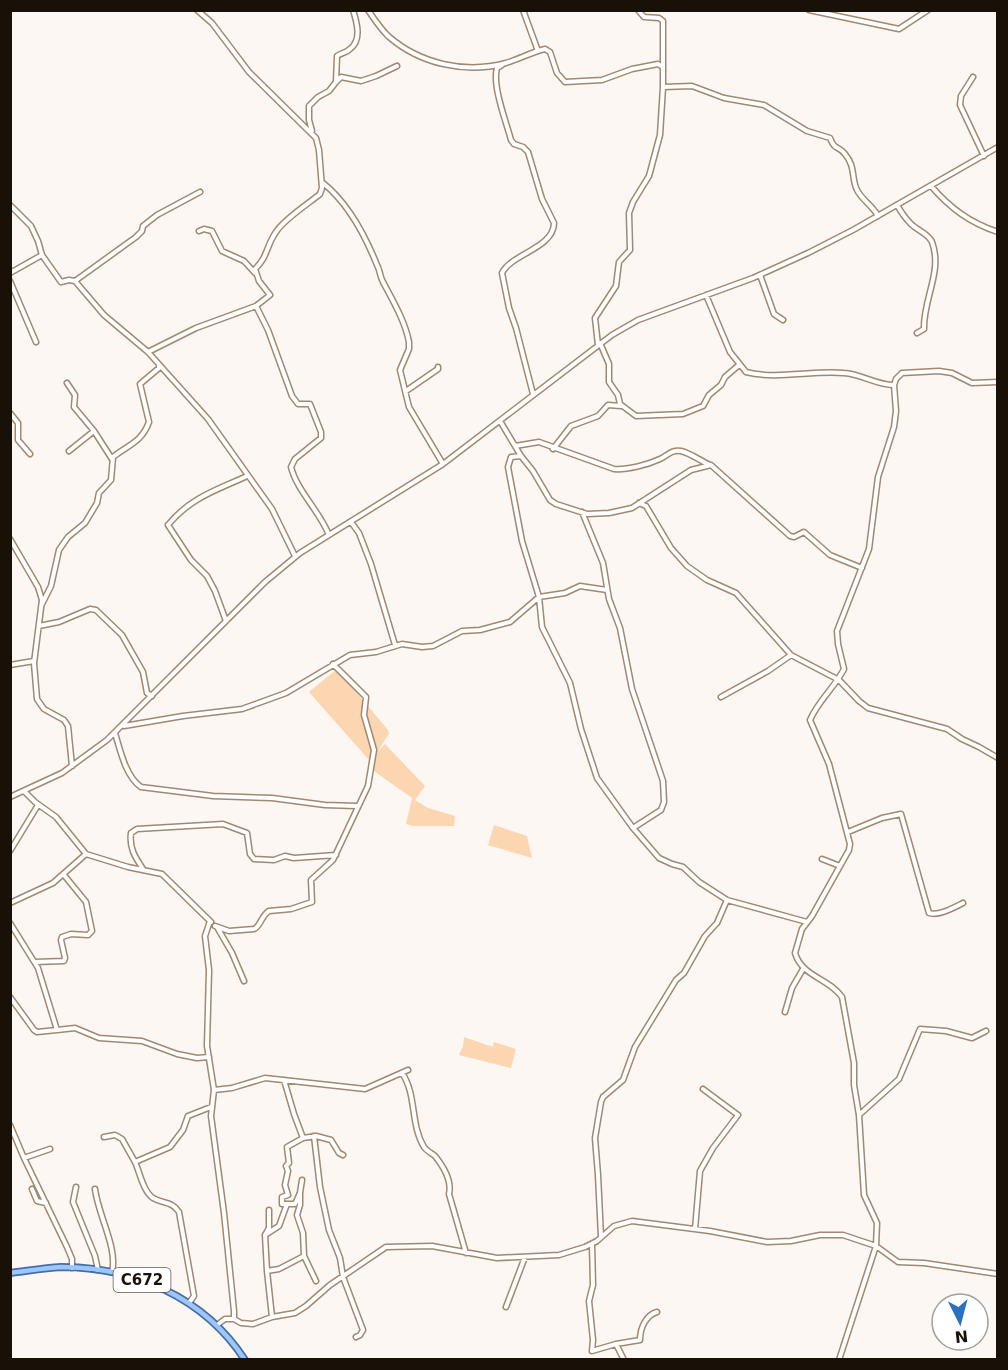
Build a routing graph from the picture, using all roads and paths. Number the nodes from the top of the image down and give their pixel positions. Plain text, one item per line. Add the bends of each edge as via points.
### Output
1 (198, 10) edge
2 (353, 10) edge
3 (368, 10) edge
4 (523, 10) edge
5 (638, 10) edge
6 (809, 10) edge
7 (928, 10) edge
8 (538, 51) junction
9 (505, 63) junction
10 (397, 66) dead end
11 (663, 67) junction
12 (973, 77) dead end
13 (336, 82) junction
14 (663, 87) junction
15 (298, 120) junction
16 (309, 120) junction
17 (314, 135) junction
18 (998, 147) edge
19 (984, 156) junction
20 (322, 183) junction
21 (931, 186) junction
22 (200, 192) dead end
23 (10, 205) edge
24 (897, 205) junction
25 (878, 216) junction
26 (199, 231) dead end
27 (998, 232) edge
28 (42, 255) junction
29 (10, 273) edge
30 (255, 273) junction
31 (760, 275) junction
32 (10, 281) edge
33 (75, 281) junction
34 (706, 295) junction
35 (256, 306) junction
36 (783, 320) dead end
37 (917, 333) dead end
38 (36, 342) dead end
39 (599, 344) junction
40 (148, 352) junction
41 (159, 365) junction
42 (739, 365) junction
43 (438, 367) dead end
44 (998, 382) edge
45 (67, 383) dead end
46 (894, 385) junction
47 (406, 391) junction
48 (533, 394) junction
49 (621, 406) junction
50 (10, 413) edge
51 (500, 421) junction
52 (94, 431) junction
53 (515, 446) junction
54 (553, 449) junction
55 (69, 451) dead end
56 (30, 454) dead end
57 (521, 456) junction
58 (114, 462) junction
59 (443, 464) junction
60 (711, 465) junction
61 (247, 476) junction
62 (638, 503) junction
63 (582, 512) junction
64 (351, 522) junction
65 (329, 535) junction
66 (10, 539) edge
67 (295, 557) junction
68 (862, 568) junction
69 (607, 590) junction
70 (539, 597) junction
71 (42, 604) junction
72 (226, 622) junction
73 (39, 626) junction
74 (395, 645) junction
75 (791, 656) junction
76 (34, 661) junction
77 (332, 664) junction
78 (10, 665) edge
79 (839, 680) junction
80 (152, 696) junction
81 (721, 697) dead end
82 (124, 726) junction
83 (116, 733) junction
84 (998, 758) edge
85 (72, 766) junction
86 (25, 792) junction
87 (10, 797) edge
88 (38, 805) junction
89 (357, 806) junction
90 (633, 828) junction
91 (848, 832) junction
92 (10, 851) edge
93 (86, 854) junction
94 (336, 855) junction
95 (822, 859) dead end
96 (840, 866) junction
97 (144, 870) junction
98 (64, 875) junction
99 (727, 900) junction
100 (10, 903) edge
101 (963, 903) dead end
102 (210, 921) junction
103 (808, 922) junction
104 (10, 923) edge
105 (215, 926) junction
106 (35, 962) junction
107 (804, 969) junction
108 (244, 981) dead end
109 (10, 997) edge
110 (785, 1012) dead end
111 (57, 1030) junction
112 (986, 1031) dead end
113 (209, 1057) junction
114 (408, 1070) dead end
115 (402, 1073) junction
116 (284, 1080) junction
117 (703, 1089) dead end
118 (214, 1090) junction
119 (211, 1107) junction
120 (859, 1115) junction
121 (10, 1125) edge
122 (314, 1136) junction
123 (104, 1137) dead end
124 (303, 1138) junction
125 (50, 1149) dead end
126 (343, 1155) dead end
127 (24, 1158) junction
128 (135, 1162) junction
129 (302, 1180) dead end
130 (76, 1187) dead end
131 (32, 1189) dead end
132 (95, 1189) dead end
133 (300, 1193) junction
134 (46, 1203) junction
135 (287, 1204) junction
136 (269, 1210) dead end
137 (695, 1229) junction
138 (265, 1234) junction
139 (601, 1237) junction
140 (592, 1244) junction
141 (876, 1246) junction
142 (466, 1253) junction
143 (304, 1256) junction
144 (525, 1257) junction
145 (72, 1268) junction
146 (98, 1270) junction
147 (267, 1271) junction
148 (10, 1272) edge
149 (112, 1272) junction
150 (998, 1274) edge
151 (344, 1277) junction
152 (316, 1281) dead end
153 (189, 1303) junction
154 (506, 1307) dead end
155 (657, 1312) dead end
156 (272, 1317) junction
157 (234, 1319) junction
158 (217, 1325) junction
159 (356, 1337) dead end
160 (616, 1344) junction
161 (245, 1359) edge
162 (624, 1359) edge
163 (839, 1359) edge

1 - 15 street via 249,72
2 - 13 street via 358,35 350,50 337,54
3 - 9 street via 392,39 425,58 464,68
4 - 8 street
5 - 11 street via 644,17 663,21
6 - 7 street via 899,29
8 - 9 street
8 - 11 street via 550,52 557,73 565,82 602,80 649,64
9 - 48 street via 497,68 496,74 511,140 528,152 542,199 554,223 551,234 506,267 502,276
10 - 13 street via 361,81 341,77
11 - 14 street
12 - 19 street via 960,103
13 - 16 street via 309,106
14 - 25 street via 692,86 723,98 764,105 807,131 830,137 834,147 853,166 857,190
14 - 39 street via 660,135 649,176 630,210 630,251 619,262 616,286 595,318
15 - 16 street via 307,125
15 - 17 street
16 - 17 street
17 - 20 street
18 - 19 street
19 - 21 street
20 - 30 street via 320,194 276,231
20 - 47 street via 336,195 357,225 407,333 409,349 400,370
21 - 24 street
21 - 27 street via 962,216
22 - 33 street via 157,215 136,237
23 - 28 street via 31,226
24 - 25 street
24 - 37 street via 908,221 929,238 936,261 924,329
25 - 31 street
26 - 30 street via 212,231 222,251 244,261
28 - 29 street
28 - 33 street via 61,282
30 - 35 street via 270,295
31 - 34 street
31 - 36 street via 774,314
32 - 38 street
33 - 40 street via 104,315
34 - 39 street via 638,320
34 - 42 street
35 - 40 street via 196,328
35 - 65 street via 292,396 298,404 310,404 322,434 290,466
39 - 48 street
39 - 49 street
40 - 41 street
41 - 58 street via 140,384 149,422 134,445 114,455
41 - 61 street via 208,419
42 - 46 street via 752,373 847,373
42 - 49 street via 703,406 683,414 638,416
43 - 47 street
44 - 46 street via 972,383 939,371 902,373
45 - 52 street via 75,395 74,407
46 - 68 street via 894,428 878,477 872,537
47 - 59 street via 412,415
48 - 51 street
49 - 54 street via 608,405 600,415 572,426
50 - 56 street via 18,423 18,440
51 - 53 street
51 - 59 street
52 - 55 street
52 - 58 street
53 - 54 street via 539,442
53 - 57 street
54 - 60 street via 614,469 655,461 677,451
57 - 63 street via 550,500
57 - 70 street via 509,460 508,472 522,541
58 - 71 street via 111,480 99,493 88,518 59,550 51,586
59 - 64 street
60 - 62 street via 690,470
60 - 68 street via 790,536 804,532 830,555
61 - 67 street via 272,509
61 - 72 street via 207,493 168,525 207,576
62 - 63 street via 609,513
62 - 75 street via 646,507 687,566 736,593
63 - 69 street via 603,563
64 - 65 street
64 - 74 street via 368,556
65 - 67 street
66 - 71 street via 38,587
67 - 72 street
68 - 79 street via 837,632 844,666
69 - 70 street via 580,586
69 - 90 street via 622,633 632,689 663,781 661,810
70 - 74 street via 504,624 462,631 430,646
70 - 90 street via 542,627 570,683 597,778
71 - 73 street
72 - 80 street
73 - 76 street
73 - 80 street via 96,610 122,635 143,672 147,693
74 - 77 street via 350,655
75 - 79 street
75 - 81 street
76 - 78 street
76 - 85 street via 39,705 68,726
77 - 82 street via 286,693 242,709
77 - 89 street via 366,698 364,715 374,753 368,786
79 - 84 street via 868,708 947,729
79 - 91 street via 810,722 829,764
80 - 82 street
82 - 83 street
83 - 85 street
83 - 89 street via 125,764 141,787
85 - 86 street
86 - 87 street
86 - 88 street
88 - 92 street
88 - 93 street via 56,817
89 - 94 street
90 - 99 street via 659,858 683,867
91 - 96 street via 849,850
91 - 101 street via 901,814 929,914
93 - 97 street
93 - 98 street
94 - 97 street via 254,859 247,833 225,825 137,829 131,832 130,844
94 - 105 street via 311,880 311,903 269,911 255,929 226,930
95 - 96 street
96 - 103 street
97 - 102 street via 168,879
98 - 100 street
98 - 106 street via 86,902 92,931 62,937 64,961
99 - 103 street
99 - 139 street via 717,923 635,1047 623,1080 603,1097 595,1138
102 - 105 street
102 - 113 street via 205,936 209,964
103 - 107 street via 795,948
104 - 106 street
105 - 108 street
106 - 111 street
107 - 110 street via 792,987
107 - 120 street via 842,997
109 - 111 street via 34,1030
111 - 113 street via 75,1028 99,1038 142,1041 177,1054
112 - 120 street via 972,1038 946,1030 920,1029 898,1079
113 - 118 street
114 - 115 street
115 - 116 street via 361,1089
115 - 142 street via 410,1086 424,1148 438,1161 448,1179
116 - 118 street via 263,1078
116 - 124 street
117 - 137 street via 738,1115 712,1148 700,1172
118 - 119 street
119 - 128 street via 188,1116 170,1147
119 - 157 street
120 - 141 street via 864,1195 876,1223
121 - 127 street
122 - 124 street
122 - 126 street via 331,1140
122 - 151 street via 326,1219
123 - 128 street via 122,1138
124 - 135 street via 287,1147 288,1195 282,1197 282,1204
125 - 127 street
127 - 134 street
128 - 153 street via 151,1197 171,1203 179,1212 194,1296
129 - 133 street
130 - 146 street via 73,1202
131 - 134 street via 37,1201
132 - 149 street via 114,1258
133 - 135 street via 295,1204
133 - 143 street via 297,1215
134 - 145 street via 71,1256
135 - 138 street via 279,1226
136 - 138 street
137 - 139 street via 632,1221 614,1226
137 - 141 street via 767,1242 843,1235
138 - 147 street
139 - 140 street
140 - 144 street via 559,1255
140 - 160 street via 592,1351
141 - 150 street via 898,1262
141 - 163 street
142 - 144 street
142 - 151 street via 432,1246 387,1246
143 - 147 street
143 - 152 street
144 - 154 street
145 - 146 main road, C672
145 - 148 main road, C672
146 - 149 main road, C672
147 - 156 street
149 - 153 main road, C672 via 143,1280
151 - 156 street via 301,1310
151 - 159 street via 363,1330
153 - 158 main road, C672
155 - 160 street via 645,1322 639,1340
156 - 157 street via 248,1324
157 - 158 street
158 - 161 main road, C672
160 - 162 street

